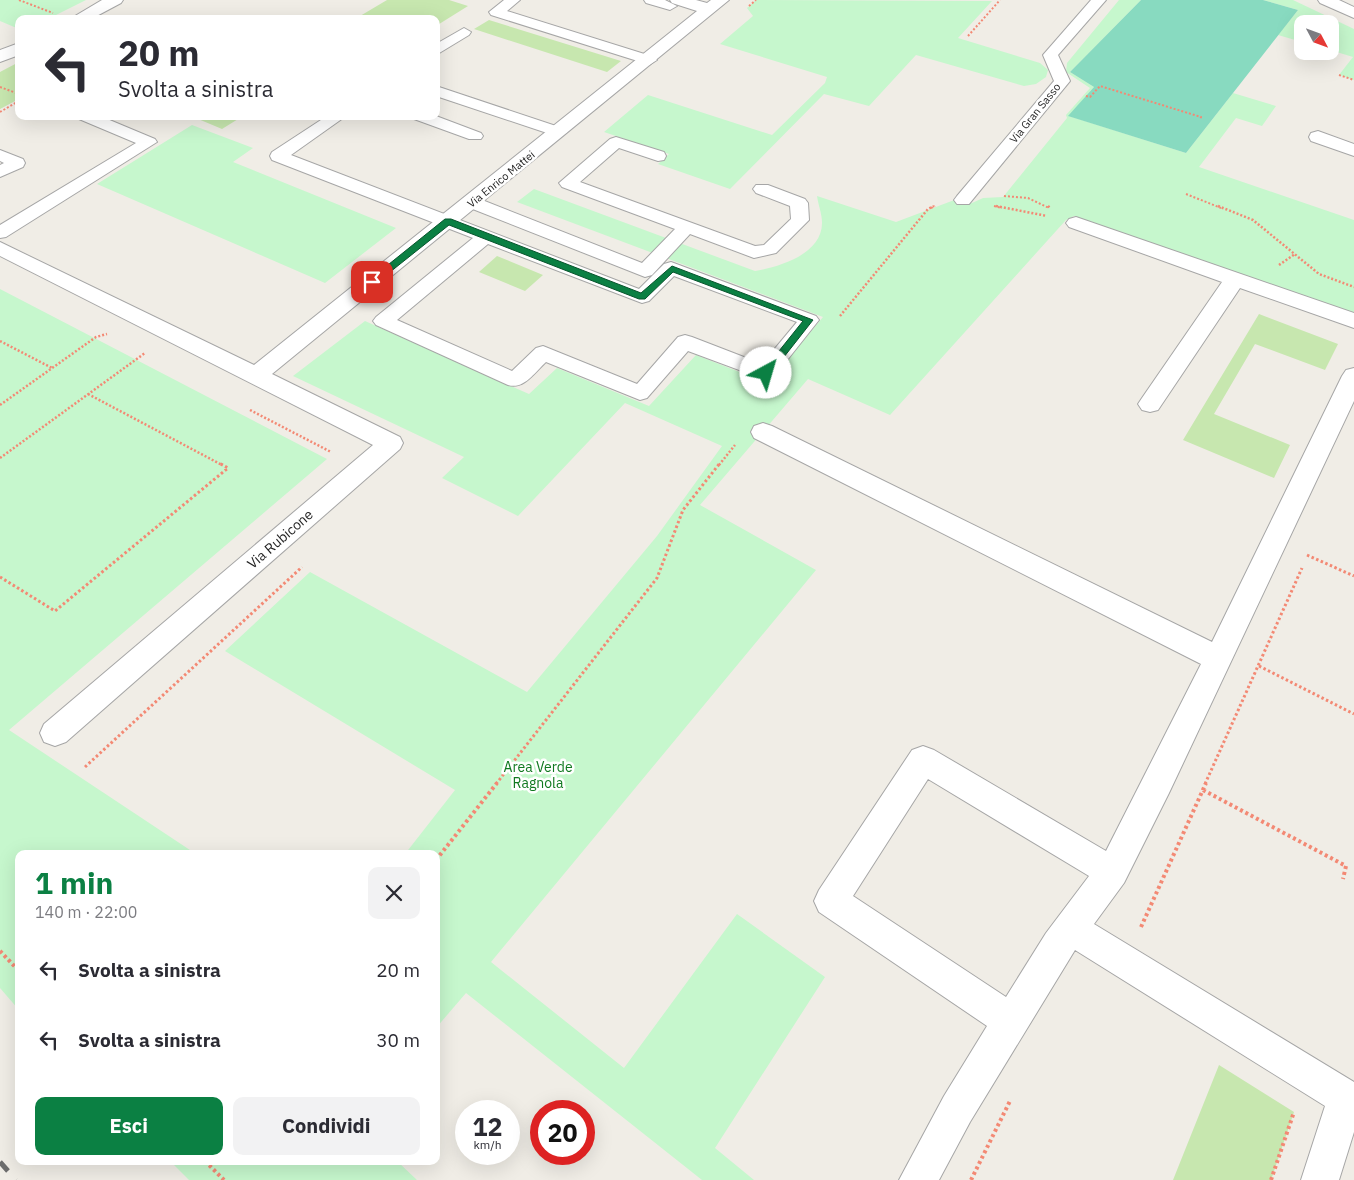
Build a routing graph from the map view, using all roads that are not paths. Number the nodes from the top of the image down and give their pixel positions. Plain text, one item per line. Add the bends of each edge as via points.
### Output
1 (115, 0) edge
2 (513, 0) edge
3 (651, 0) edge
4 (1099, 0) edge
5 (1326, 0) edge
6 (674, 3) edge
7 (715, 5) edge
8 (1354, 13) edge
9 (86, 15) edge
10 (464, 32) dead end
11 (440, 48) edge
12 (15, 50) edge
13 (0, 57) edge
14 (649, 60) junction
15 (440, 92) edge
16 (95, 120) edge
17 (332, 120) edge
18 (431, 120) edge
19 (559, 132) junction
20 (475, 136) dead end
21 (1318, 137) dead end
22 (1354, 150) edge
23 (0, 155) edge
24 (658, 156) dead end
25 (0, 172) edge
26 (762, 189) dead end
27 (963, 200) road end
28 (471, 202) junction
29 (448, 221) junction
30 (1071, 221) road end
31 (686, 228) junction
32 (0, 233) edge
33 (486, 236) junction
34 (0, 248) edge
35 (1236, 278) junction
36 (1354, 321) edge
37 (256, 375) junction
38 (1354, 376) edge
39 (1150, 404) dead end
40 (763, 432) dead end
41 (1218, 659) junction
42 (56, 734) dead end
43 (1112, 872) junction
44 (1070, 928) junction
45 (1012, 1022) junction
46 (918, 1180) edge
47 (1320, 1180) edge

1 - 9 street
2 - 14 lane via 496,12
3 - 6 lane
4 - 27 lane, Via Gran Sasso via 1050,55 1062,81
5 - 8 street
6 - 7 street
7 - 14 street, Via Enrico Mattei
10 - 11 lane
12 - 13 street
14 - 19 street, Via Enrico Mattei
15 - 19 lane
16 - 32 lane via 149,142
17 - 29 lane via 278,156
18 - 20 lane
19 - 28 street, Via Enrico Mattei
21 - 22 street
23 - 25 lane via 17,162
24 - 31 lane via 616,142 568,183
26 - 31 lane via 799,202 800,220 770,249 754,252
28 - 29 street, Via Enrico Mattei
28 - 31 lane via 645,271
29 - 33 lane
29 - 37 street, Via Enrico Mattei
30 - 35 street
33 - 33 lane via 383,321 515,380 543,353 640,393 684,342 766,373 809,320 672,268 642,297
34 - 37 street
35 - 36 street
35 - 39 street
37 - 42 street, Via Rubicone via 391,443
38 - 41 street
40 - 41 street
41 - 43 street
43 - 44 street
43 - 45 street via 923,760 831,901
44 - 45 street
44 - 47 street via 1346,1098
45 - 46 street via 957,1109

